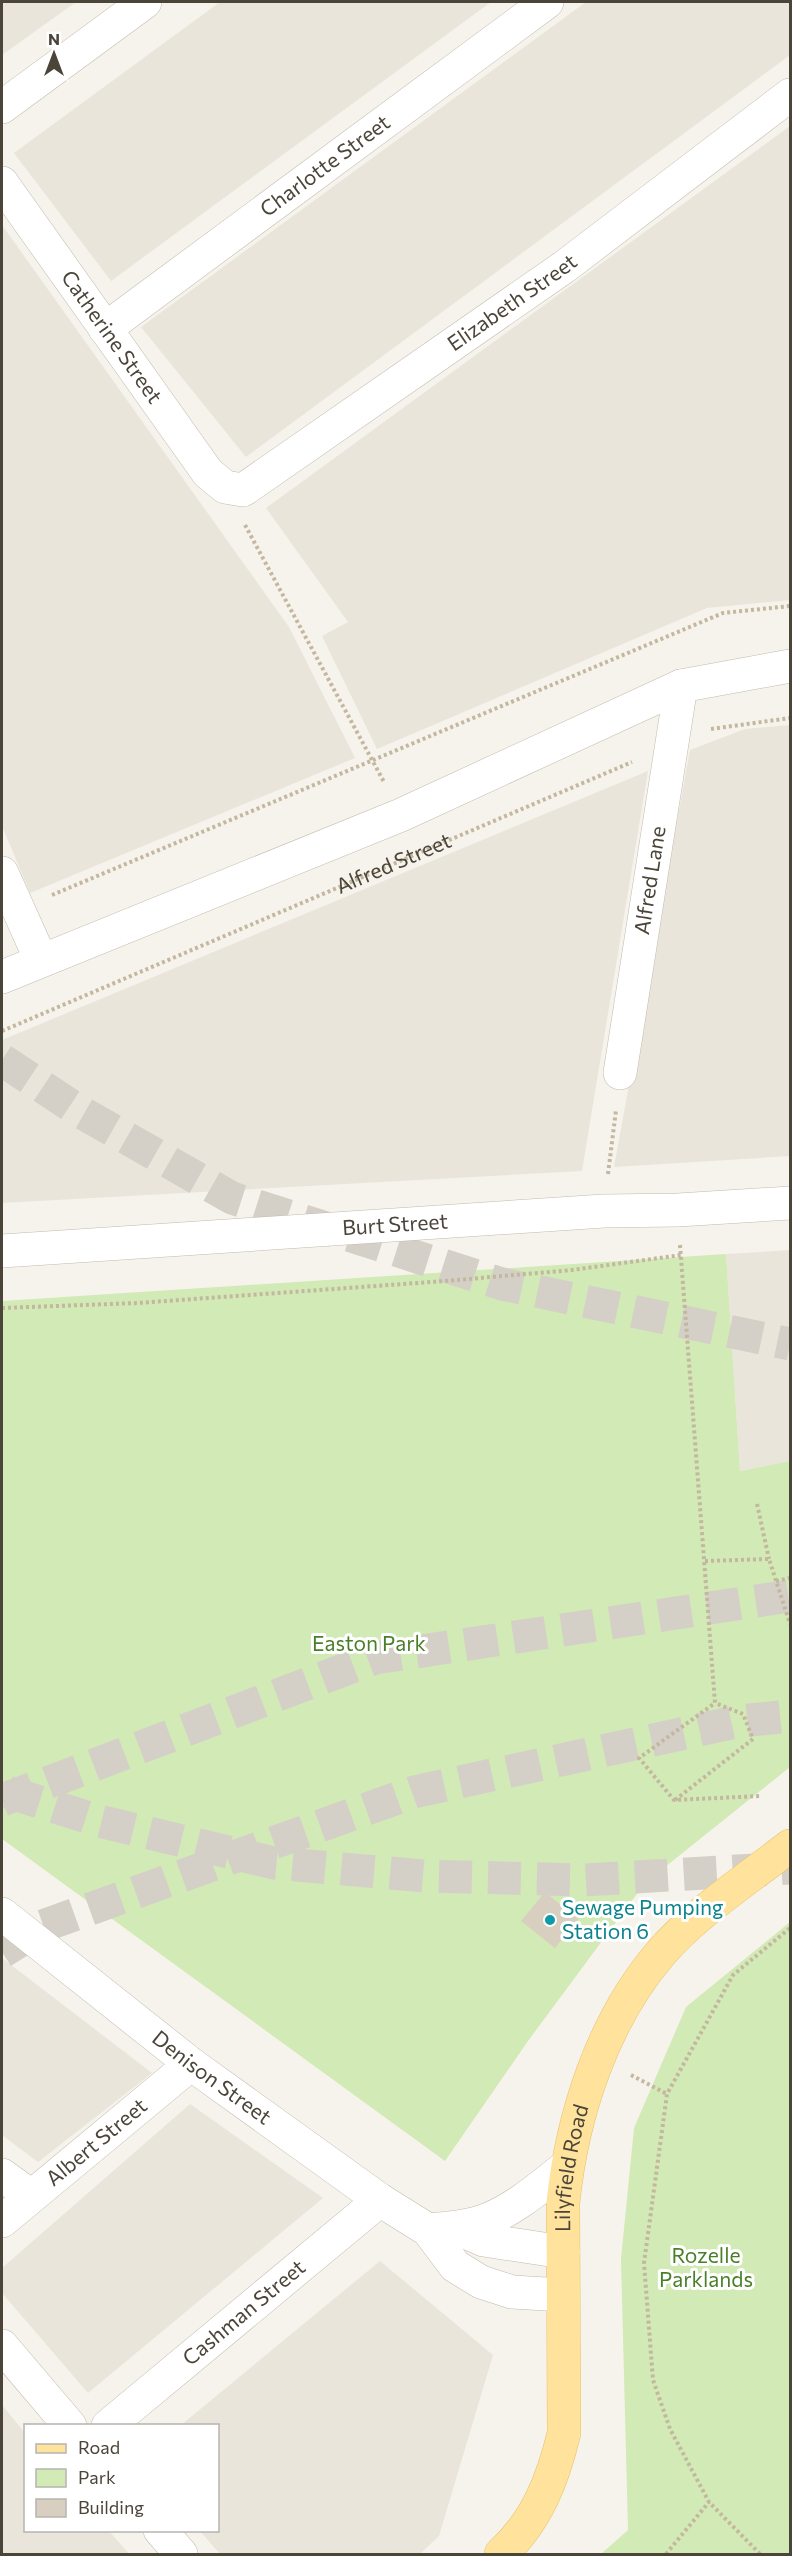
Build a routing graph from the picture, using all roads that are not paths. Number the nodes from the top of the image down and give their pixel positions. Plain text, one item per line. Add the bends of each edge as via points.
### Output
1 (145, 2) edge
2 (547, 2) edge
3 (790, 95) edge
4 (2, 106) edge
5 (2, 183) edge
6 (105, 328) junction
7 (225, 488) joint
8 (790, 666) edge
9 (681, 686) junction
10 (2, 873) edge
11 (41, 960) junction
12 (2, 977) edge
13 (620, 1073) road end
14 (790, 1203) edge
15 (2, 1251) edge
16 (790, 1846) edge
17 (2, 1914) edge
18 (191, 2064) junction
19 (567, 2166) junction
20 (2, 2175) edge
21 (31, 2196) junction
22 (380, 2200) junction
23 (2, 2221) edge
24 (442, 2229) junction
25 (563, 2252) junction
26 (563, 2295) junction
27 (2, 2346) edge
28 (68, 2424) edge
29 (110, 2424) edge
30 (162, 2532) edge
31 (181, 2554) edge
32 (501, 2554) edge

1 - 4 street
2 - 6 street, Charlotte Street
3 - 7 street, Elizabeth Street via 555,274 243,490
5 - 6 street, Catherine Street
6 - 7 street, Catherine Street via 208,473
8 - 9 street, Alfred Street
9 - 11 street, Alfred Street via 401,814
9 - 13 street, Alfred Lane
10 - 11 street
11 - 12 street, Alfred Street
14 - 15 street, Burt Street via 604,1210
16 - 19 main road, Lilyfield Road via 688,1927 643,1976 625,2002 599,2058
17 - 18 street, Denison Street
18 - 21 street, Albert Street
18 - 22 street, Denison Street
19 - 24 street via 488,2220
19 - 25 main road, Lilyfield Road
20 - 21 street
21 - 23 street, Albert Street
22 - 24 street, Denison Street
22 - 29 street, Cashman Street
24 - 25 street, Denison Street
24 - 26 street, Denison Street via 455,2266 481,2282 512,2292
25 - 26 main road, Lilyfield Road
26 - 32 main road, Lilyfield Road via 564,2433 542,2502
27 - 28 street
30 - 31 street

